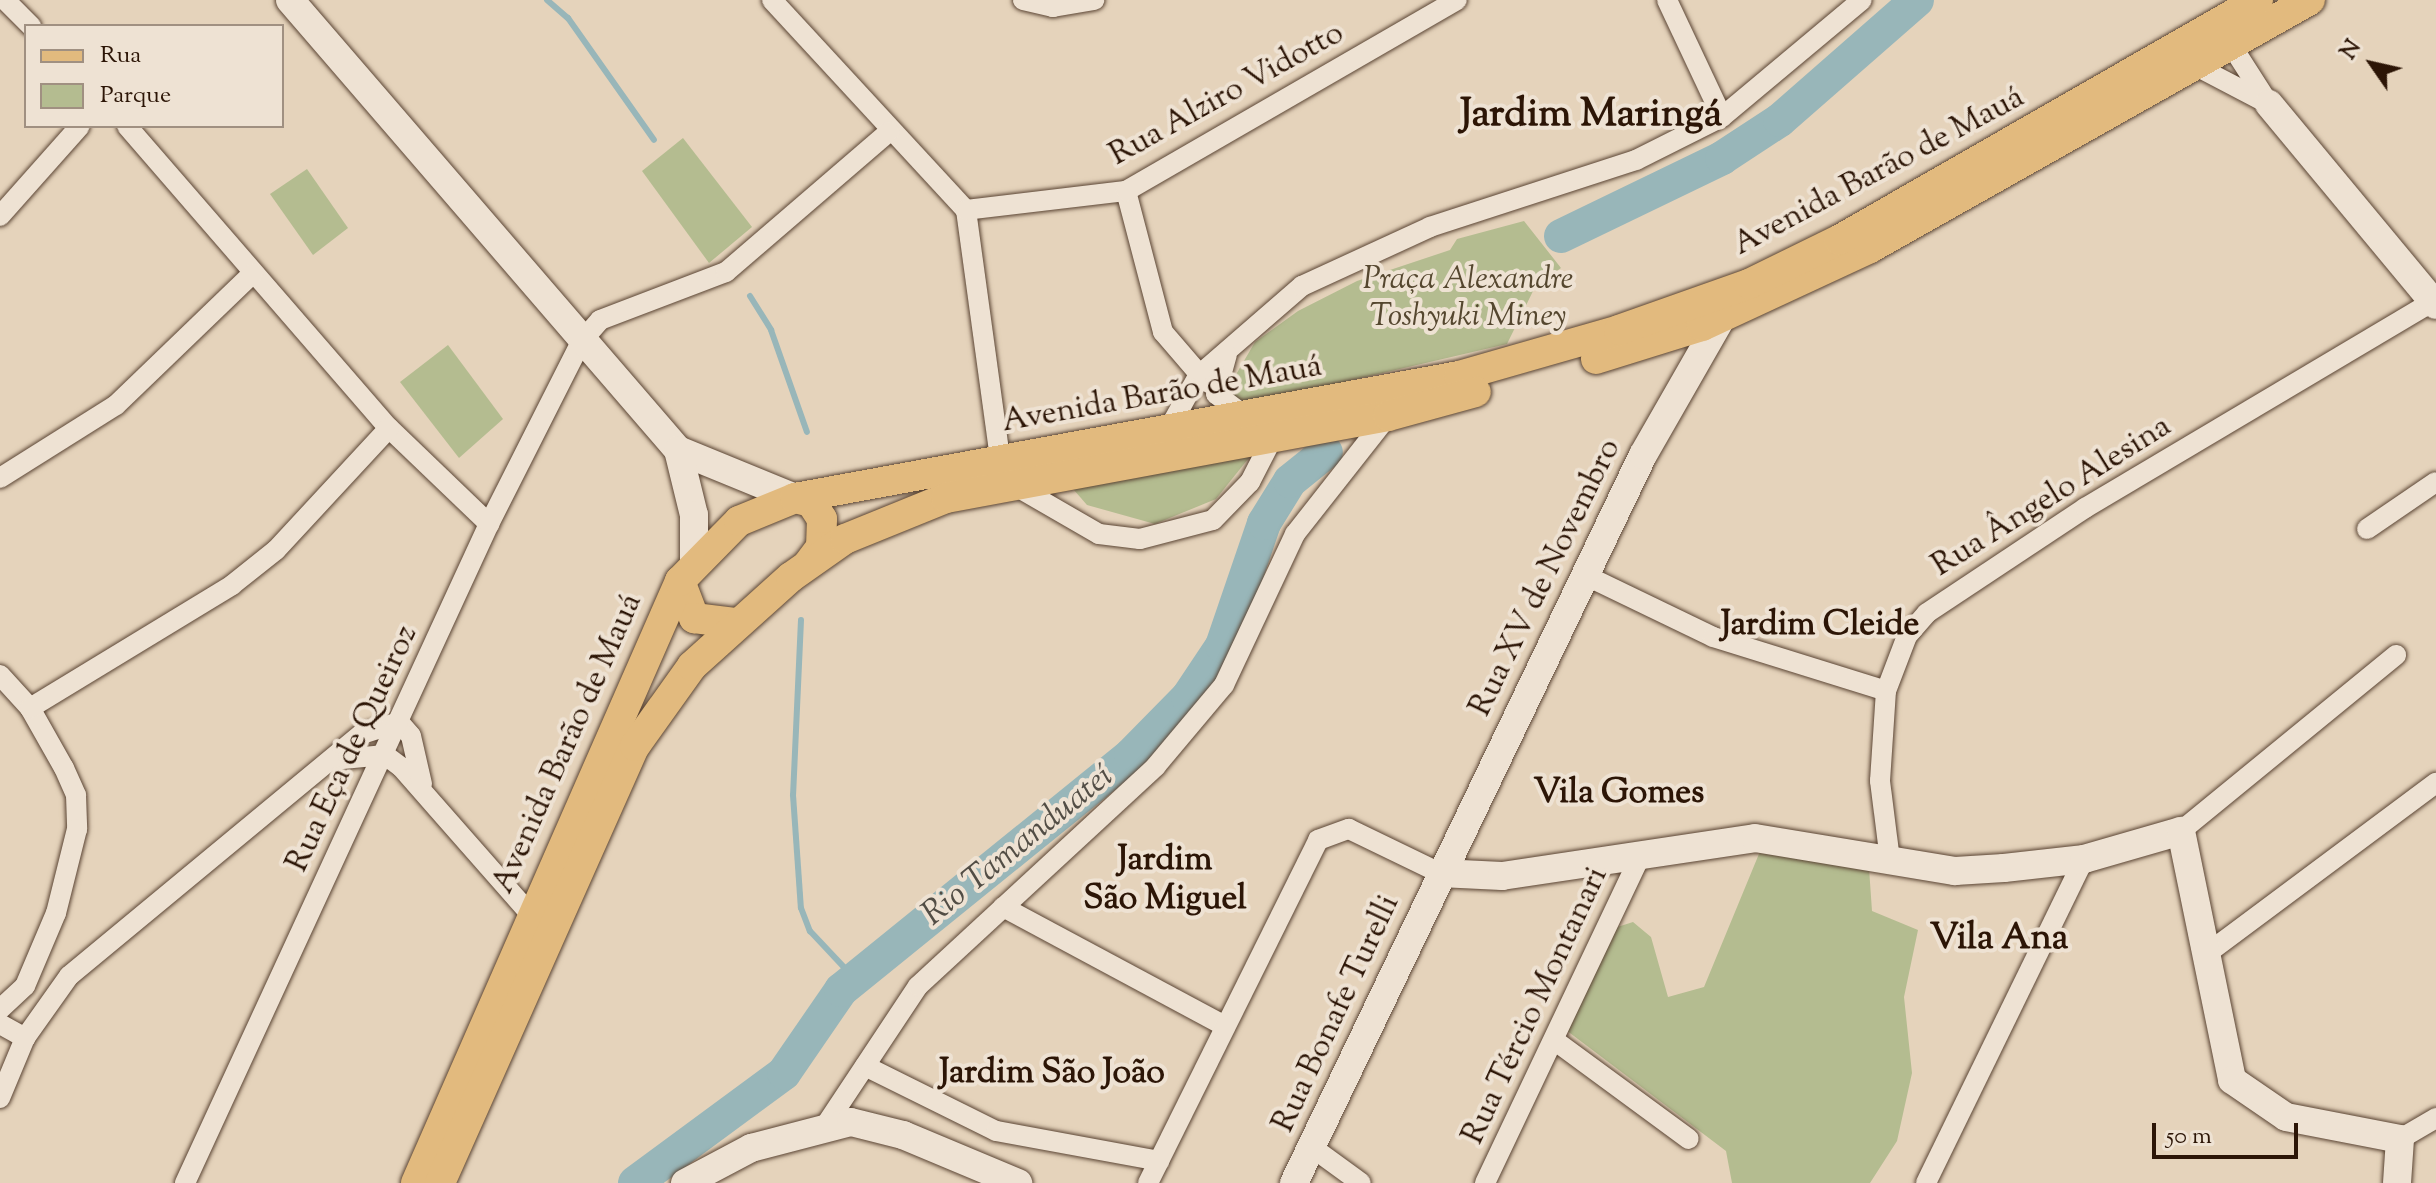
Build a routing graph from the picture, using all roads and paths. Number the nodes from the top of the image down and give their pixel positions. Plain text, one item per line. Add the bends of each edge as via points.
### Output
1 (5, 0) edge
2 (290, 0) edge
3 (772, 0) edge
4 (1023, 0) edge
5 (1094, 0) edge
6 (1457, 0) edge
7 (1667, 0) edge
8 (1862, 0) edge
9 (2258, 0) edge
10 (2310, 0) edge
11 (29, 24) edge
12 (2224, 35) junction
13 (2196, 66) junction
14 (2269, 104) junction
15 (1722, 117) junction
16 (78, 128) edge
17 (129, 128) edge
18 (889, 132) junction
19 (1126, 191) junction
20 (966, 210) junction
21 (0, 216) edge
22 (253, 273) junction
23 (2434, 303) edge
24 (1722, 317) junction
25 (581, 342) junction
26 (1205, 382) junction
27 (1388, 416) junction
28 (1263, 427) junction
29 (389, 428) junction
30 (1167, 432) junction
31 (678, 450) junction
32 (1007, 472) junction
33 (0, 478) edge
34 (2436, 482) edge
35 (795, 498) junction
36 (489, 524) junction
37 (2367, 529) dead end
38 (807, 565) junction
39 (687, 571) junction
40 (1587, 576) junction
41 (735, 623) junction
42 (2396, 655) dead end
43 (0, 675) edge
44 (1886, 691) junction
45 (30, 708) junction
46 (399, 722) junction
47 (385, 755) junction
48 (328, 761) junction
49 (2436, 783) edge
50 (422, 784) junction
51 (2181, 831) junction
52 (1641, 855) junction
53 (2084, 859) junction
54 (1890, 860) junction
55 (1440, 873) junction
56 (1003, 907) junction
57 (532, 916) junction
58 (2205, 955) junction
59 (0, 1009) edge
60 (0, 1024) edge
61 (1223, 1025) junction
62 (25, 1038) junction
63 (1554, 1040) junction
64 (865, 1066) junction
65 (0, 1098) edge
66 (2436, 1118) edge
67 (827, 1123) junction
68 (1689, 1139) dead end
69 (2400, 1139) junction
70 (1313, 1148) junction
71 (1159, 1161) junction
72 (185, 1183) edge
73 (416, 1183) edge
74 (440, 1183) edge
75 (685, 1183) edge
76 (1018, 1183) edge
77 (1148, 1183) edge
78 (1294, 1183) edge
79 (1361, 1183) edge
80 (1485, 1183) edge
81 (1926, 1183) edge
82 (2397, 1183) edge

1 - 11 street
2 - 25 street
3 - 18 street
4 - 5 street via 1053,7
6 - 19 street, Rua Alziro Vidotto
7 - 15 street
8 - 15 street
9 - 12 main road, Avenida Barão de Mauá
10 - 12 main road, Avenida Barão de Mauá
12 - 13 main road, Avenida Barão de Mauá
12 - 14 street
12 - 28 main road, Avenida Barão de Mauá via 1749,284 1536,356
13 - 14 street
13 - 24 main road, Avenida Barão de Mauá via 1870,248
14 - 23 street
15 - 26 street via 1579,183 1430,227 1361,257 1266,311
16 - 21 street
17 - 22 street
18 - 20 street
18 - 25 street via 726,272 600,320
19 - 20 street, Rua Alziro Vidotto
19 - 26 street via 1163,332
20 - 32 street
22 - 29 street
22 - 33 street via 116,405
23 - 44 street, Rua Ângelo Alesina via 1965,586 1907,636
24 - 27 main road, Avenida Barão de Mauá via 1546,375
24 - 40 street, Rua XV de Novembro via 1665,411
25 - 31 street
25 - 36 street, Rua Eça de Queiroz
26 - 28 street
26 - 30 street via 1172,410
27 - 28 main road, Avenida Barão de Mauá
27 - 56 street via 1295,534 1224,685 1156,766
28 - 30 main road, Avenida Barão de Mauá
28 - 32 main road, Avenida Barão de Mauá
28 - 32 street via 1235,501 1213,520 1166,536 1099,534
29 - 36 street
29 - 45 street via 276,550 232,585
30 - 32 main road, Avenida Barão de Mauá
31 - 35 street
31 - 39 street via 694,515
32 - 35 main road, Avenida Barão de Mauá
32 - 38 main road, Avenida Barão de Mauá via 886,519
34 - 37 street
35 - 38 main road via 811,502 822,519 821,547
35 - 39 main road, Avenida Barão de Mauá via 739,521
36 - 46 street, Rua Eça de Queiroz
38 - 41 main road, Avenida Barão de Mauá
39 - 41 main road via 694,618
39 - 57 main road, Avenida Barão de Mauá
40 - 44 street via 1713,637
40 - 55 street, Rua XV de Novembro
41 - 74 main road, Avenida Barão de Mauá via 692,666 635,746
42 - 51 street
43 - 45 street
44 - 54 street, Rua Ângelo Alesina via 1880,781
45 - 59 street via 76,795 77,829 56,913 25,986
46 - 47 street, Rua Eça de Queiroz
46 - 48 street via 379,723
46 - 50 street via 411,736
47 - 48 street
47 - 50 street
47 - 72 street, Rua Eça de Queiroz
48 - 62 street via 69,976
49 - 58 street
50 - 57 street
51 - 53 street
51 - 58 street
52 - 54 street via 1755,838
52 - 55 street via 1502,876
52 - 63 street, Rua Tércio Montanari
53 - 54 street via 1955,871
53 - 81 street
55 - 61 street via 1349,829 1329,832 1308,855
55 - 70 street, Rua Bonafe Turelli
56 - 61 street
56 - 64 street via 918,986
57 - 73 main road, Avenida Barão de Mauá
58 - 69 street via 2225,1062 2250,1098 2286,1117
60 - 62 street
61 - 71 street
62 - 65 street
63 - 68 street
63 - 80 street, Rua Tércio Montanari
64 - 67 street
64 - 71 street via 996,1131
66 - 69 street
67 - 75 street via 751,1148
67 - 76 street via 889,1130
69 - 82 street
70 - 78 street, Rua Bonafe Turelli
70 - 79 street
71 - 77 street

